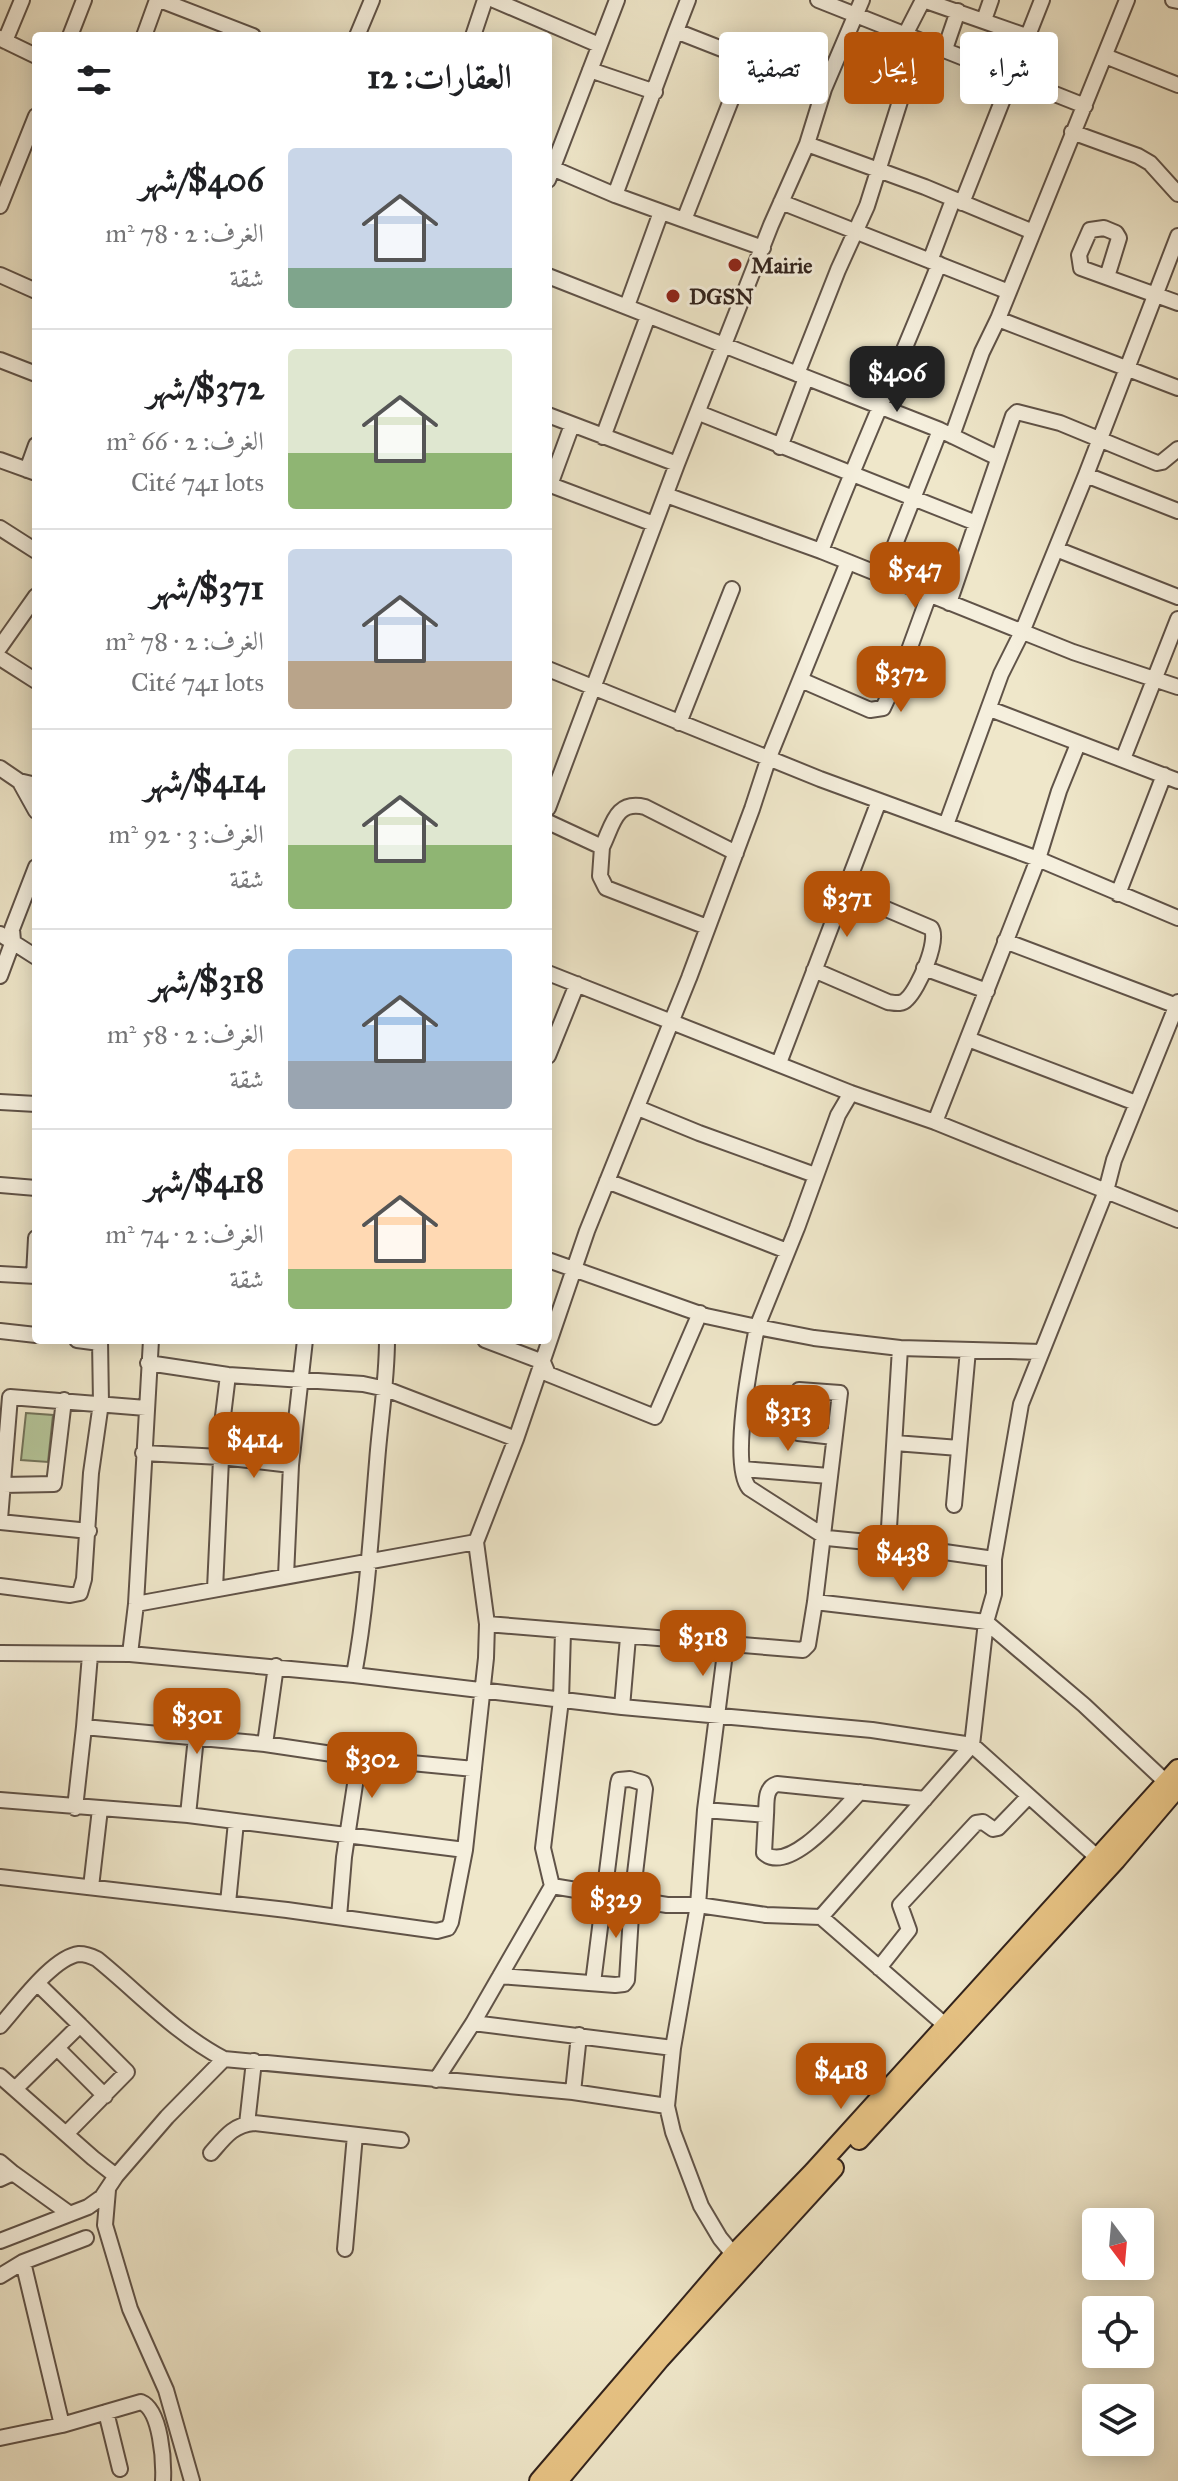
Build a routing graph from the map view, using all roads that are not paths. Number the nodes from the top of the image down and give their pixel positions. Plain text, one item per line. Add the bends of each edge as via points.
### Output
1 (22, 0) edge
2 (84, 0) edge
3 (159, 0) edge
4 (372, 0) edge
5 (485, 0) edge
6 (494, 0) edge
7 (617, 0) edge
8 (688, 0) edge
9 (818, 0) edge
10 (862, 0) edge
11 (924, 0) edge
12 (991, 0) edge
13 (1042, 0) edge
14 (1127, 0) edge
15 (958, 11) junction
16 (855, 15) junction
17 (984, 20) junction
18 (227, 31) edge
19 (676, 31) junction
20 (72, 32) edge
21 (146, 32) edge
22 (364, 32) edge
23 (474, 32) edge
24 (897, 32) edge
25 (914, 32) edge
26 (1016, 32) edge
27 (1031, 32) edge
28 (2, 39) edge
29 (599, 45) junction
30 (719, 47) edge
31 (945, 49) joint
32 (32, 54) edge
33 (960, 55) edge
34 (1105, 56) junction
35 (590, 70) junction
36 (828, 81) edge
37 (1178, 85) edge
38 (655, 92) junction
39 (1058, 95) edge
40 (730, 104) edge
41 (819, 104) edge
42 (896, 104) edge
43 (1002, 104) edge
44 (1085, 106) junction
45 (32, 126) edge
46 (1072, 132) junction
47 (807, 144) junction
48 (552, 169) edge
49 (880, 170) junction
50 (552, 175) edge
51 (1178, 194) edge
52 (615, 195) junction
53 (781, 202) junction
54 (958, 202) junction
55 (0, 206) edge
56 (661, 212) junction
57 (684, 220) junction
58 (1033, 232) junction
59 (857, 233) junction
60 (1178, 236) edge
61 (763, 248) junction
62 (935, 262) junction
63 (0, 275) edge
64 (1107, 277) dead end
65 (552, 278) edge
66 (32, 289) edge
67 (1009, 292) junction
68 (1156, 295) junction
69 (1178, 303) edge
70 (627, 306) junction
71 (648, 316) junction
72 (998, 319) junction
73 (726, 345) junction
74 (0, 360) edge
75 (1128, 367) junction
76 (32, 372) edge
77 (802, 376) junction
78 (1178, 388) edge
79 (879, 406) junction
80 (699, 413) junction
81 (552, 417) edge
82 (572, 425) junction
83 (946, 433) junction
84 (603, 437) junction
85 (1099, 440) junction
86 (780, 447) junction
87 (1178, 449) edge
88 (998, 458) junction
89 (0, 460) edge
90 (677, 464) junction
91 (32, 472) edge
92 (852, 474) junction
93 (1086, 475) junction
94 (552, 476) edge
95 (552, 485) edge
96 (666, 495) junction
97 (913, 498) junction
98 (1178, 511) edge
99 (976, 523) junction
100 (654, 524) junction
101 (0, 528) edge
102 (32, 548) edge
103 (1056, 549) junction
104 (821, 551) junction
105 (848, 562) junction
106 (883, 575) junction
107 (732, 589) dead end
108 (929, 595) junction
109 (1178, 597) edge
110 (32, 602) edge
111 (949, 603) junction
112 (1178, 619) edge
113 (1022, 632) junction
114 (0, 647) edge
115 (0, 658) edge
116 (552, 671) edge
117 (32, 678) edge
118 (1154, 678) junction
119 (801, 680) junction
120 (593, 687) junction
121 (1178, 687) edge
122 (990, 709) junction
123 (679, 723) junction
124 (1078, 744) junction
125 (769, 757) junction
126 (1123, 759) junction
127 (0, 768) edge
128 (554, 772) edge
129 (1171, 778) edge
130 (27, 782) edge
131 (879, 801) junction
132 (552, 824) edge
133 (946, 825) junction
134 (602, 847) junction
135 (736, 853) junction
136 (1038, 859) junction
137 (32, 876) edge
138 (846, 892) junction
139 (1118, 894) junction
140 (1178, 918) edge
141 (707, 927) junction
142 (6, 937) edge
143 (1005, 941) junction
144 (32, 954) edge
145 (924, 968) junction
146 (814, 970) junction
147 (552, 975) edge
148 (0, 976) edge
149 (577, 984) junction
150 (987, 991) junction
151 (1177, 1004) edge
152 (670, 1023) junction
153 (968, 1039) junction
154 (552, 1046) edge
155 (779, 1063) junction
156 (851, 1093) junction
157 (0, 1102) edge
158 (1136, 1103) junction
159 (32, 1104) edge
160 (638, 1108) junction
161 (935, 1122) junction
162 (815, 1175) junction
163 (607, 1181) junction
164 (0, 1185) edge
165 (32, 1188) edge
166 (1106, 1191) junction
167 (1178, 1220) edge
168 (787, 1251) junction
169 (552, 1261) edge
170 (574, 1268) junction
171 (0, 1274) edge
172 (32, 1276) edge
173 (700, 1313) junction
174 (757, 1327) junction
175 (0, 1331) edge
176 (32, 1335) edge
177 (552, 1335) edge
178 (100, 1344) edge
179 (150, 1344) edge
180 (304, 1344) edge
181 (387, 1344) edge
182 (496, 1344) edge
183 (549, 1344) edge
184 (900, 1348) junction
185 (968, 1350) junction
186 (1041, 1352) junction
187 (543, 1362) junction
188 (148, 1363) junction
189 (228, 1375) junction
190 (300, 1380) junction
191 (386, 1389) junction
192 (5, 1396) edge
193 (64, 1400) junction
194 (101, 1403) junction
195 (146, 1408) junction
196 (834, 1437) dead end
197 (516, 1439) junction
198 (895, 1443) junction
199 (959, 1448) junction
200 (143, 1453) junction
201 (221, 1457) junction
202 (291, 1465) junction
203 (743, 1469) junction
204 (829, 1476) junction
205 (3, 1485) junction
206 (954, 1505) dead end
207 (0, 1520) edge
208 (89, 1531) junction
209 (822, 1536) junction
210 (476, 1542) junction
211 (888, 1544) junction
212 (994, 1559) junction
213 (370, 1560) junction
214 (286, 1576) junction
215 (0, 1586) edge
216 (215, 1589) junction
217 (815, 1602) junction
218 (136, 1604) junction
219 (986, 1622) junction
220 (487, 1624) junction
221 (563, 1632) junction
222 (628, 1637) junction
223 (726, 1645) junction
224 (0, 1653) edge
225 (130, 1654) junction
226 (90, 1655) junction
227 (276, 1666) junction
228 (354, 1675) junction
229 (483, 1690) junction
230 (561, 1700) junction
231 (622, 1707) junction
232 (718, 1716) junction
233 (84, 1727) junction
234 (196, 1737) junction
235 (265, 1744) junction
236 (972, 1745) junction
237 (359, 1758) junction
238 (474, 1769) junction
239 (1174, 1780) edge
240 (860, 1792) junction
241 (1029, 1796) junction
242 (925, 1799) junction
243 (0, 1800) edge
244 (75, 1808) junction
245 (100, 1809) junction
246 (705, 1810) junction
247 (188, 1815) junction
248 (766, 1815) junction
249 (236, 1822) junction
250 (347, 1835) junction
251 (465, 1850) junction
252 (1098, 1858) junction
253 (0, 1877) edge
254 (552, 1886) junction
255 (91, 1887) junction
256 (602, 1893) junction
257 (632, 1899) junction
258 (228, 1903) junction
259 (698, 1905) junction
260 (339, 1917) junction
261 (821, 1917) junction
262 (879, 1968) junction
263 (500, 1976) junction
264 (593, 1983) junction
265 (38, 1984) junction
266 (473, 2023) junction
267 (80, 2025) junction
268 (945, 2025) junction
269 (0, 2026) edge
270 (579, 2035) junction
271 (57, 2048) junction
272 (673, 2048) junction
273 (224, 2059) junction
274 (254, 2061) junction
275 (0, 2076) edge
276 (436, 2080) junction
277 (15, 2089) junction
278 (573, 2092) junction
279 (105, 2096) junction
280 (667, 2106) junction
281 (247, 2124) junction
282 (66, 2134) junction
283 (355, 2135) junction
284 (401, 2140) dead end
285 (211, 2153) dead end
286 (0, 2162) edge
287 (7, 2176) edge
288 (116, 2176) junction
289 (108, 2190) junction
290 (70, 2214) junction
291 (86, 2238) dead end
292 (0, 2241) edge
293 (345, 2249) dead end
294 (739, 2261) junction
295 (23, 2262) junction
296 (0, 2276) edge
297 (106, 2412) junction
298 (62, 2425) junction
299 (0, 2438) edge
300 (120, 2469) dead end
301 (163, 2481) edge
302 (192, 2481) edge
303 (539, 2481) edge
304 (558, 2481) edge

1 - 28 street
2 - 20 street
3 - 18 street
3 - 21 street
4 - 22 street
5 - 23 street
6 - 29 street
7 - 29 street
8 - 19 street
9 - 16 street
10 - 16 street
11 - 15 street
11 - 25 street
12 - 17 street
13 - 27 street
14 - 34 street
15 - 17 street
15 - 31 street
16 - 24 street
16 - 36 street
17 - 26 street
19 - 30 street
19 - 38 street
28 - 32 street
29 - 35 street
31 - 33 street
34 - 37 street
34 - 44 street
35 - 38 street
35 - 48 street
38 - 52 street
39 - 44 street
40 - 57 street
41 - 47 street
42 - 49 street
43 - 54 street
44 - 46 street
45 - 55 street
46 - 51 street via 1150,163
46 - 58 street
47 - 49 street
47 - 53 street
49 - 54 street
49 - 59 street
50 - 52 street
52 - 56 street
53 - 59 street
53 - 61 street
54 - 58 street
54 - 62 street
56 - 57 street
56 - 70 street
57 - 61 street
58 - 67 street
59 - 62 street
59 - 77 street via 838,270
60 - 68 street
61 - 73 street
62 - 67 street
62 - 79 street
63 - 66 street
64 - 68 street
65 - 70 street
67 - 72 street
68 - 69 street
68 - 75 street
70 - 71 street
71 - 73 street
71 - 84 street
72 - 75 street
72 - 83 street
73 - 77 street
73 - 80 street
74 - 76 street
75 - 78 street
75 - 85 street
77 - 79 street
77 - 86 street
79 - 83 street
79 - 92 street
80 - 86 street
80 - 90 street
81 - 82 street
82 - 84 street
82 - 94 street
83 - 88 street
83 - 97 street
84 - 90 street
85 - 87 street via 1157,463
85 - 88 street via 1017,412
85 - 93 street
86 - 92 street
88 - 99 street
89 - 91 street
90 - 96 street
92 - 97 street
92 - 104 street
93 - 98 street
93 - 103 street
95 - 100 street
96 - 100 street
96 - 104 street
97 - 99 street
97 - 106 street
99 - 111 street
100 - 120 street
101 - 102 street
103 - 109 street
103 - 113 street
104 - 105 street
105 - 106 street
105 - 119 street
106 - 108 street
107 - 123 street
108 - 111 street
108 - 119 street via 883,708 870,710
110 - 114 street
111 - 113 street
112 - 118 street
113 - 118 street
113 - 122 street
115 - 117 street
116 - 120 street
118 - 121 street
118 - 126 street
119 - 125 street
120 - 123 street
120 - 128 street
122 - 124 street
122 - 133 street
123 - 125 street
124 - 126 street
124 - 136 street
125 - 131 street
125 - 135 street
126 - 129 street
127 - 130 street
129 - 139 street
131 - 133 street
131 - 138 street
132 - 134 street
133 - 136 street
134 - 135 street via 619,811 635,805
134 - 141 street via 600,876 606,888
135 - 141 street
136 - 139 street
136 - 143 street
137 - 142 street
138 - 145 street via 931,928 935,938
138 - 146 street
139 - 140 street
141 - 152 street
142 - 144 street
142 - 148 street
143 - 150 street
143 - 151 street
145 - 146 street via 908,999 900,1003
145 - 150 street
146 - 155 street
147 - 149 street
149 - 152 street
149 - 154 street
150 - 153 street
151 - 158 street
152 - 155 street
152 - 160 street
153 - 158 street
153 - 161 street
155 - 156 street
156 - 161 street
156 - 162 street
157 - 159 street
158 - 166 street
160 - 162 street
160 - 163 street
161 - 166 street
162 - 168 street
163 - 168 street
163 - 170 street
164 - 165 street
166 - 167 street
166 - 186 street
168 - 174 street
169 - 170 street
170 - 173 street
170 - 177 street
171 - 172 street
173 - 174 street
173 - 187 street via 655,1417 548,1374
174 - 184 street
174 - 203 street via 743,1424
175 - 176 street
178 - 194 street
179 - 188 street
180 - 190 street
181 - 191 street
182 - 187 street
183 - 187 street
184 - 185 street
184 - 198 street
185 - 186 street
185 - 199 street
186 - 212 street via 1021,1404
187 - 197 street
188 - 189 street
188 - 195 street
189 - 190 street
189 - 201 street
190 - 191 street
190 - 202 street
191 - 197 street
191 - 213 street
192 - 193 street
192 - 205 street
193 - 194 street
193 - 205 street via 54,1484
194 - 195 street
194 - 208 street
195 - 200 street
196 - 204 street
197 - 210 street
198 - 199 street
198 - 211 street
199 - 206 street
200 - 201 street
200 - 218 street
201 - 202 street
201 - 216 street
202 - 214 street
203 - 204 street
203 - 209 street via 749,1488
204 - 209 street
205 - 207 street
207 - 208 street
208 - 215 street via 77,1595
209 - 211 street
209 - 217 street
210 - 213 street
210 - 220 street
211 - 212 street
212 - 219 street via 994,1594
213 - 214 street
213 - 228 street
214 - 216 street
216 - 218 street
217 - 219 street
217 - 223 street via 803,1650
218 - 225 street
219 - 236 street
219 - 239 street
220 - 221 street
220 - 229 street
221 - 222 street
221 - 230 street
222 - 223 street
222 - 231 street
223 - 232 street
224 - 226 street
225 - 226 street
225 - 227 street
226 - 233 street
227 - 228 street
227 - 235 street
228 - 229 street
229 - 230 street
229 - 238 street
230 - 231 street
230 - 254 street via 543,1848
231 - 232 street
232 - 236 street
232 - 246 street
233 - 234 street
233 - 244 street
234 - 235 street
234 - 247 street
235 - 237 street
236 - 241 street
236 - 242 street
237 - 238 street
237 - 250 street
238 - 251 street
239 - 252 main road
239 - 294 main road via 1116,1860
240 - 242 street
240 - 248 street via 773,1784
240 - 248 street via 802,1849 781,1859 763,1849
241 - 252 street
241 - 262 street via 998,1828 976,1823 900,1905 909,1930
242 - 261 street
243 - 244 street
244 - 245 street
245 - 247 street
245 - 255 street
246 - 248 street
246 - 259 street
247 - 249 street
249 - 250 street
249 - 258 street
250 - 251 street
250 - 260 street
251 - 260 street via 448,1928 437,1931
252 - 268 main road
253 - 255 street
254 - 256 street
254 - 263 street
255 - 258 street
256 - 257 street
256 - 257 street via 618,1784 630,1779 645,1789
256 - 264 street
257 - 259 street
257 - 264 street via 627,1980
258 - 260 street
259 - 261 street
259 - 272 street
261 - 262 street
262 - 268 street
263 - 264 street
263 - 266 street
265 - 267 street
265 - 269 street
265 - 273 street via 74,1955 97,1959 179,2029
266 - 270 street
266 - 276 street
267 - 271 street
267 - 279 street via 127,2072
268 - 294 main road
270 - 272 street
270 - 278 street
271 - 277 street
271 - 279 street
272 - 280 street
273 - 274 street
273 - 288 street
274 - 276 street
274 - 281 street
275 - 277 street
276 - 278 street
277 - 282 street
278 - 280 street
279 - 282 street
280 - 294 street via 701,2206
281 - 283 street
281 - 285 street via 231,2129
282 - 288 street
283 - 284 street
283 - 293 street
286 - 287 street
287 - 290 street
288 - 289 street
289 - 290 street
289 - 302 street via 105,2225 130,2309 166,2390
290 - 292 street
291 - 295 street
294 - 303 main road via 616,2389
294 - 304 main road
295 - 296 street
295 - 298 street
297 - 298 street
297 - 300 street
297 - 301 street via 146,2403 152,2410 164,2461
298 - 299 street

